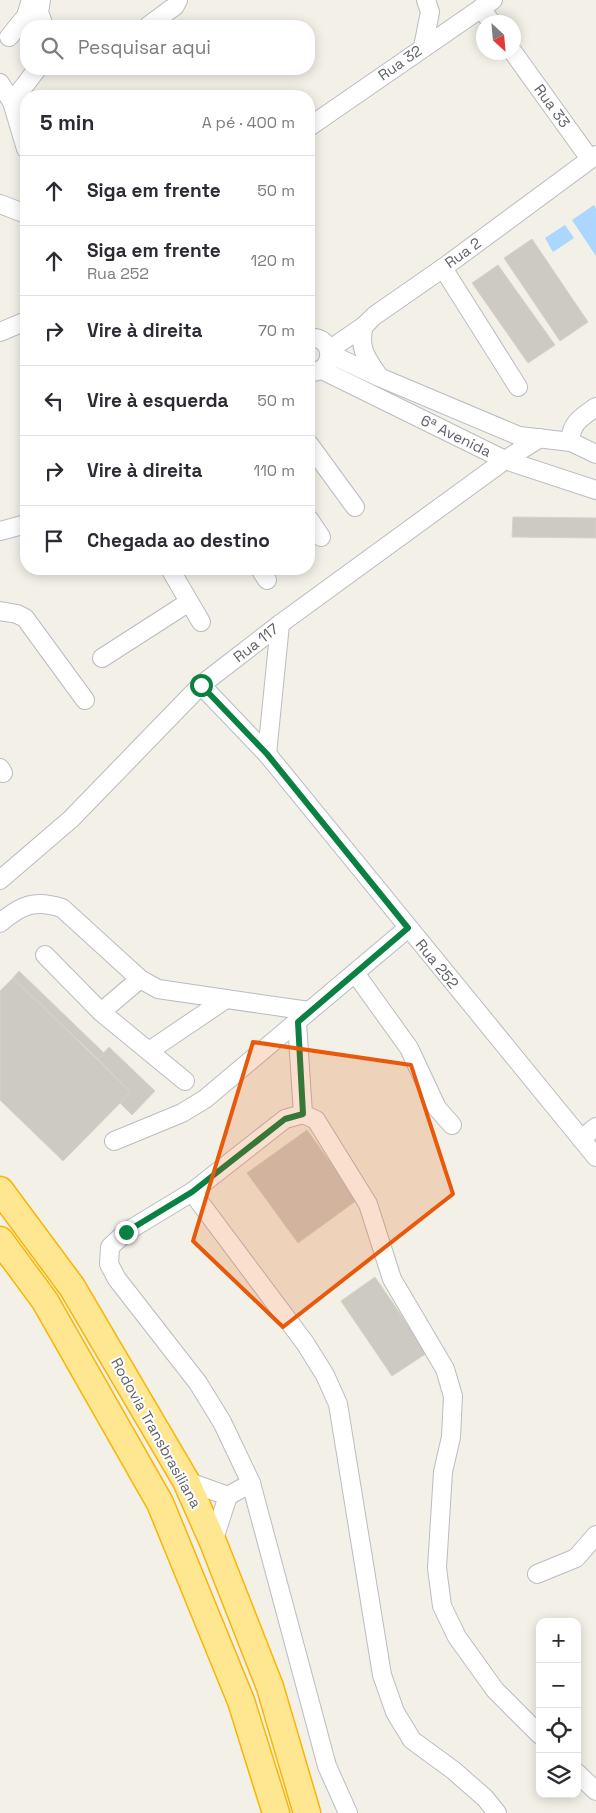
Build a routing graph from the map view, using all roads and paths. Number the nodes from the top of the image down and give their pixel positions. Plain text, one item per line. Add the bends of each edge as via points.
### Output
1 (41, 0) edge
2 (178, 0) edge
3 (426, 0) edge
4 (488, 10) edge
5 (35, 15) edge
6 (156, 20) edge
7 (423, 47) junction
8 (519, 60) edge
9 (32, 75) edge
10 (0, 83) edge
11 (21, 90) edge
12 (20, 91) edge
13 (12, 102) junction
14 (315, 123) edge
15 (20, 129) edge
16 (593, 157) edge
17 (0, 204) edge
18 (20, 212) edge
19 (443, 268) junction
20 (20, 324) edge
21 (364, 326) junction
22 (0, 332) edge
23 (315, 338) edge
24 (329, 352) junction
25 (315, 371) edge
26 (379, 377) junction
27 (518, 388) dead end
28 (596, 407) edge
29 (518, 436) junction
30 (540, 438) junction
31 (571, 442) junction
32 (315, 452) edge
33 (596, 454) edge
34 (505, 460) junction
35 (596, 490) edge
36 (355, 507) dead end
37 (20, 525) edge
38 (315, 528) edge
39 (0, 530) edge
40 (321, 537) dead end
41 (173, 575) edge
42 (189, 602) junction
43 (0, 611) edge
44 (201, 622) dead end
45 (280, 624) junction
46 (102, 658) dead end
47 (201, 685) junction
48 (85, 700) dead end
49 (267, 754) junction
50 (0, 880) edge
51 (0, 923) edge
52 (408, 928) junction
53 (45, 955) dead end
54 (355, 973) junction
55 (140, 979) junction
56 (226, 1000) junction
57 (102, 1012) junction
58 (303, 1017) junction
59 (149, 1051) junction
60 (185, 1081) dead end
61 (303, 1114) junction
62 (452, 1125) dead end
63 (596, 1127) edge
64 (581, 1139) junction
65 (114, 1141) dead end
66 (596, 1157) edge
67 (0, 1190) edge
68 (192, 1192) junction
69 (0, 1240) edge
70 (186, 1481) junction
71 (250, 1483) junction
72 (228, 1496) junction
73 (596, 1535) edge
74 (213, 1542) junction
75 (537, 1574) dead end
76 (536, 1731) edge
77 (581, 1776) edge
78 (596, 1791) edge
79 (350, 1811) edge
80 (276, 1813) edge
81 (307, 1813) edge
82 (497, 1813) edge

1 - 5 street via 39,12
2 - 6 street
3 - 7 street via 430,12
4 - 7 street, Rua 32
7 - 14 street, Rua 32
8 - 16 street, Rua 33
9 - 11 street
10 - 13 street
12 - 13 street
13 - 15 street
16 - 19 street, Rua 2
17 - 18 street
19 - 21 street, Rua 2
19 - 27 street
20 - 22 street
21 - 24 street, Rua 2
21 - 26 street via 361,337 365,357
23 - 24 street, 6ª Avenida via 324,342
24 - 25 street via 328,363
24 - 26 street, 6ª Avenida
25 - 34 street, 6ª Avenida
26 - 29 street, 6ª Avenida
28 - 31 street via 576,422
29 - 30 street, 6ª Avenida
29 - 34 street
30 - 31 street, 6ª Avenida
30 - 34 street, Rua 117
31 - 33 street, 6ª Avenida
32 - 36 street
34 - 35 street, 6ª Avenida
34 - 45 street, Rua 117
37 - 39 street
38 - 40 street
41 - 42 street
42 - 44 street
42 - 46 street
43 - 48 street via 25,618
45 - 47 street, Rua 117
45 - 49 street
47 - 49 street, Rua 252
47 - 50 street, Rua 117 via 71,819
49 - 52 street, Rua 252
51 - 55 street via 13,912 31,904 47,903 62,908
52 - 54 street
52 - 64 street, Rua 252
53 - 57 street
54 - 58 street
54 - 62 street via 409,1048 437,1108
55 - 56 street via 158,990
55 - 57 street
56 - 58 street
56 - 59 street
57 - 59 street
58 - 61 street
58 - 65 street via 205,1099 182,1113
59 - 60 street
61 - 68 street via 285,1119
61 - 76 street via 316,1120 368,1204 392,1279 445,1369 453,1396 451,1437 443,1472 437,1568 442,1606 457,1637 494,1690
63 - 64 street
64 - 66 street, Rua 252
67 - 70 highway, Rodovia Transbrasiliana via 72,1287
68 - 71 street via 126,1232 110,1247 109,1264 198,1383 222,1422
68 - 82 street via 305,1343 326,1375 338,1404 382,1675 395,1712 412,1740 453,1770
69 - 80 highway, Rodovia Transbrasiliana via 45,1302 160,1503 241,1701
70 - 72 street
70 - 74 highway, Rodovia Transbrasiliana
71 - 72 street
71 - 79 street via 327,1766
72 - 74 street
73 - 75 street via 576,1558
74 - 81 highway, Rodovia Transbrasiliana via 270,1687
77 - 78 street

